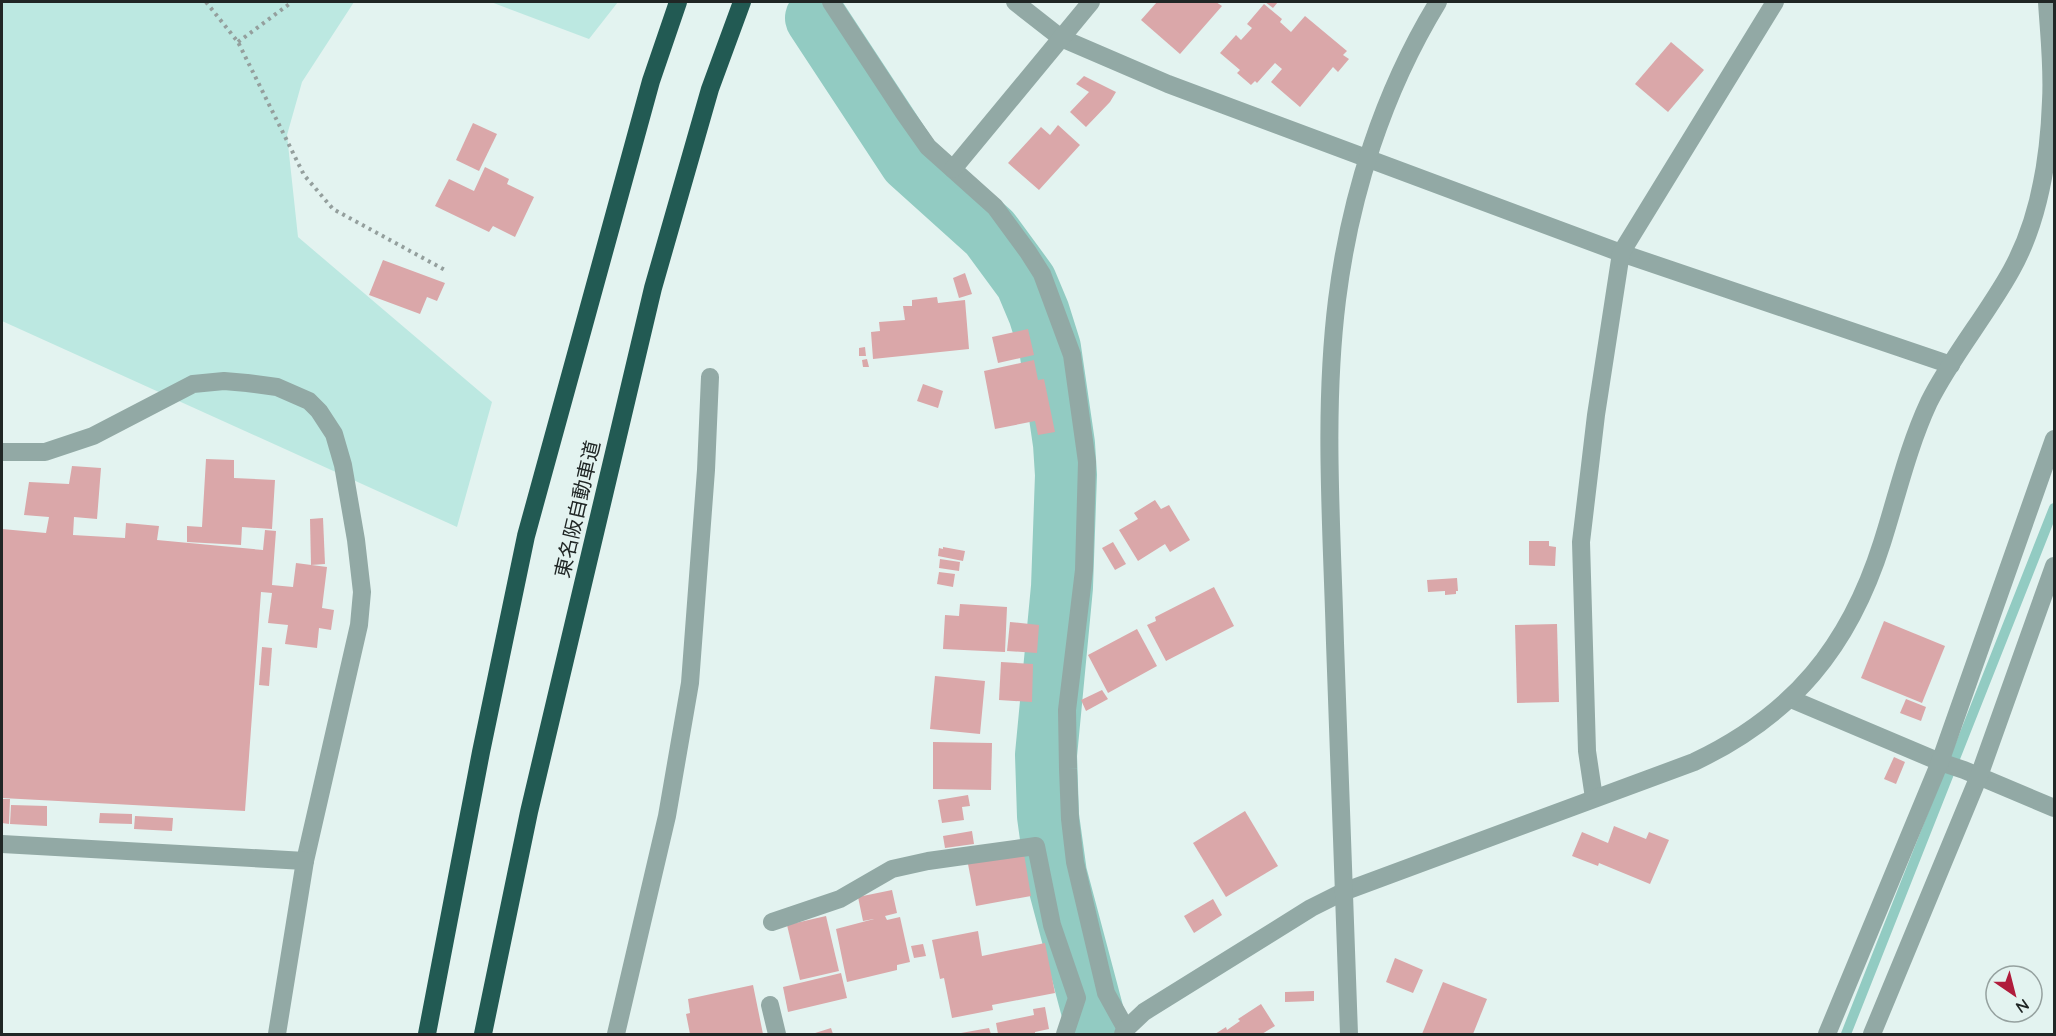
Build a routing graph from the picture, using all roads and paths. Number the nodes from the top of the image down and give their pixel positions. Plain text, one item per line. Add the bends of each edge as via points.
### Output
1 (206, 2) edge
2 (292, 2) edge
3 (678, 2) edge
4 (742, 2) edge
5 (831, 2) edge
6 (1015, 2) edge
7 (1091, 2) edge
8 (1438, 2) edge
9 (1775, 2) edge
10 (2047, 2) edge
11 (1061, 38) junction
12 (238, 42) junction
13 (1366, 159) junction
14 (953, 169) junction
15 (1621, 253) junction
16 (445, 270) dead end
17 (1951, 365) junction
18 (710, 377) dead end
19 (2055, 439) edge
20 (2, 453) edge
21 (2055, 566) edge
22 (1791, 699) junction
23 (1943, 763) junction
24 (1972, 773) junction
25 (1594, 798) junction
26 (2055, 808) edge
27 (2, 844) edge
28 (305, 861) junction
29 (1343, 892) junction
30 (772, 922) dead end
31 (770, 1005) dead end
32 (1125, 1032) edge
33 (277, 1035) edge
34 (427, 1035) edge
35 (483, 1035) edge
36 (616, 1035) edge
37 (777, 1035) edge
38 (1065, 1035) edge
39 (1349, 1035) edge
40 (1827, 1035) edge
41 (1872, 1035) edge

1 - 12 path
2 - 12 path
3 - 34 highway, 東名阪自動車道 via 651,81 526,536
4 - 35 highway, 東名阪自動車道 via 710,89 653,288 529,812
5 - 14 street via 928,147
6 - 11 street
7 - 11 street
8 - 13 street via 1399,76
9 - 15 street
10 - 17 street via 2051,101 2038,196 2010,272
11 - 13 street via 1168,84
11 - 14 street
12 - 16 path via 304,175 333,209
13 - 15 street
13 - 29 street via 1342,262 1330,398
14 - 32 street via 994,207 1042,274 1072,355 1087,462 1084,570 1067,710 1070,819 1075,862 1106,993
15 - 17 street
15 - 25 street via 1581,542 1587,751
17 - 22 street via 1929,402 1913,442 1881,546 1858,604 1827,657
18 - 36 street via 690,682 667,816
19 - 23 street
20 - 28 street via 45,452 64,447 93,436 178,390 207,382 277,387 309,401 327,421 343,465 362,592 359,625
21 - 24 street
22 - 23 street
22 - 25 street via 1724,748
23 - 24 street
23 - 40 street
24 - 26 street
24 - 41 street
25 - 29 street
27 - 28 street
28 - 33 street
29 - 32 street via 1144,1012
29 - 39 street
30 - 38 street via 840,898 892,869 1035,846 1052,925 1077,998
31 - 37 street

